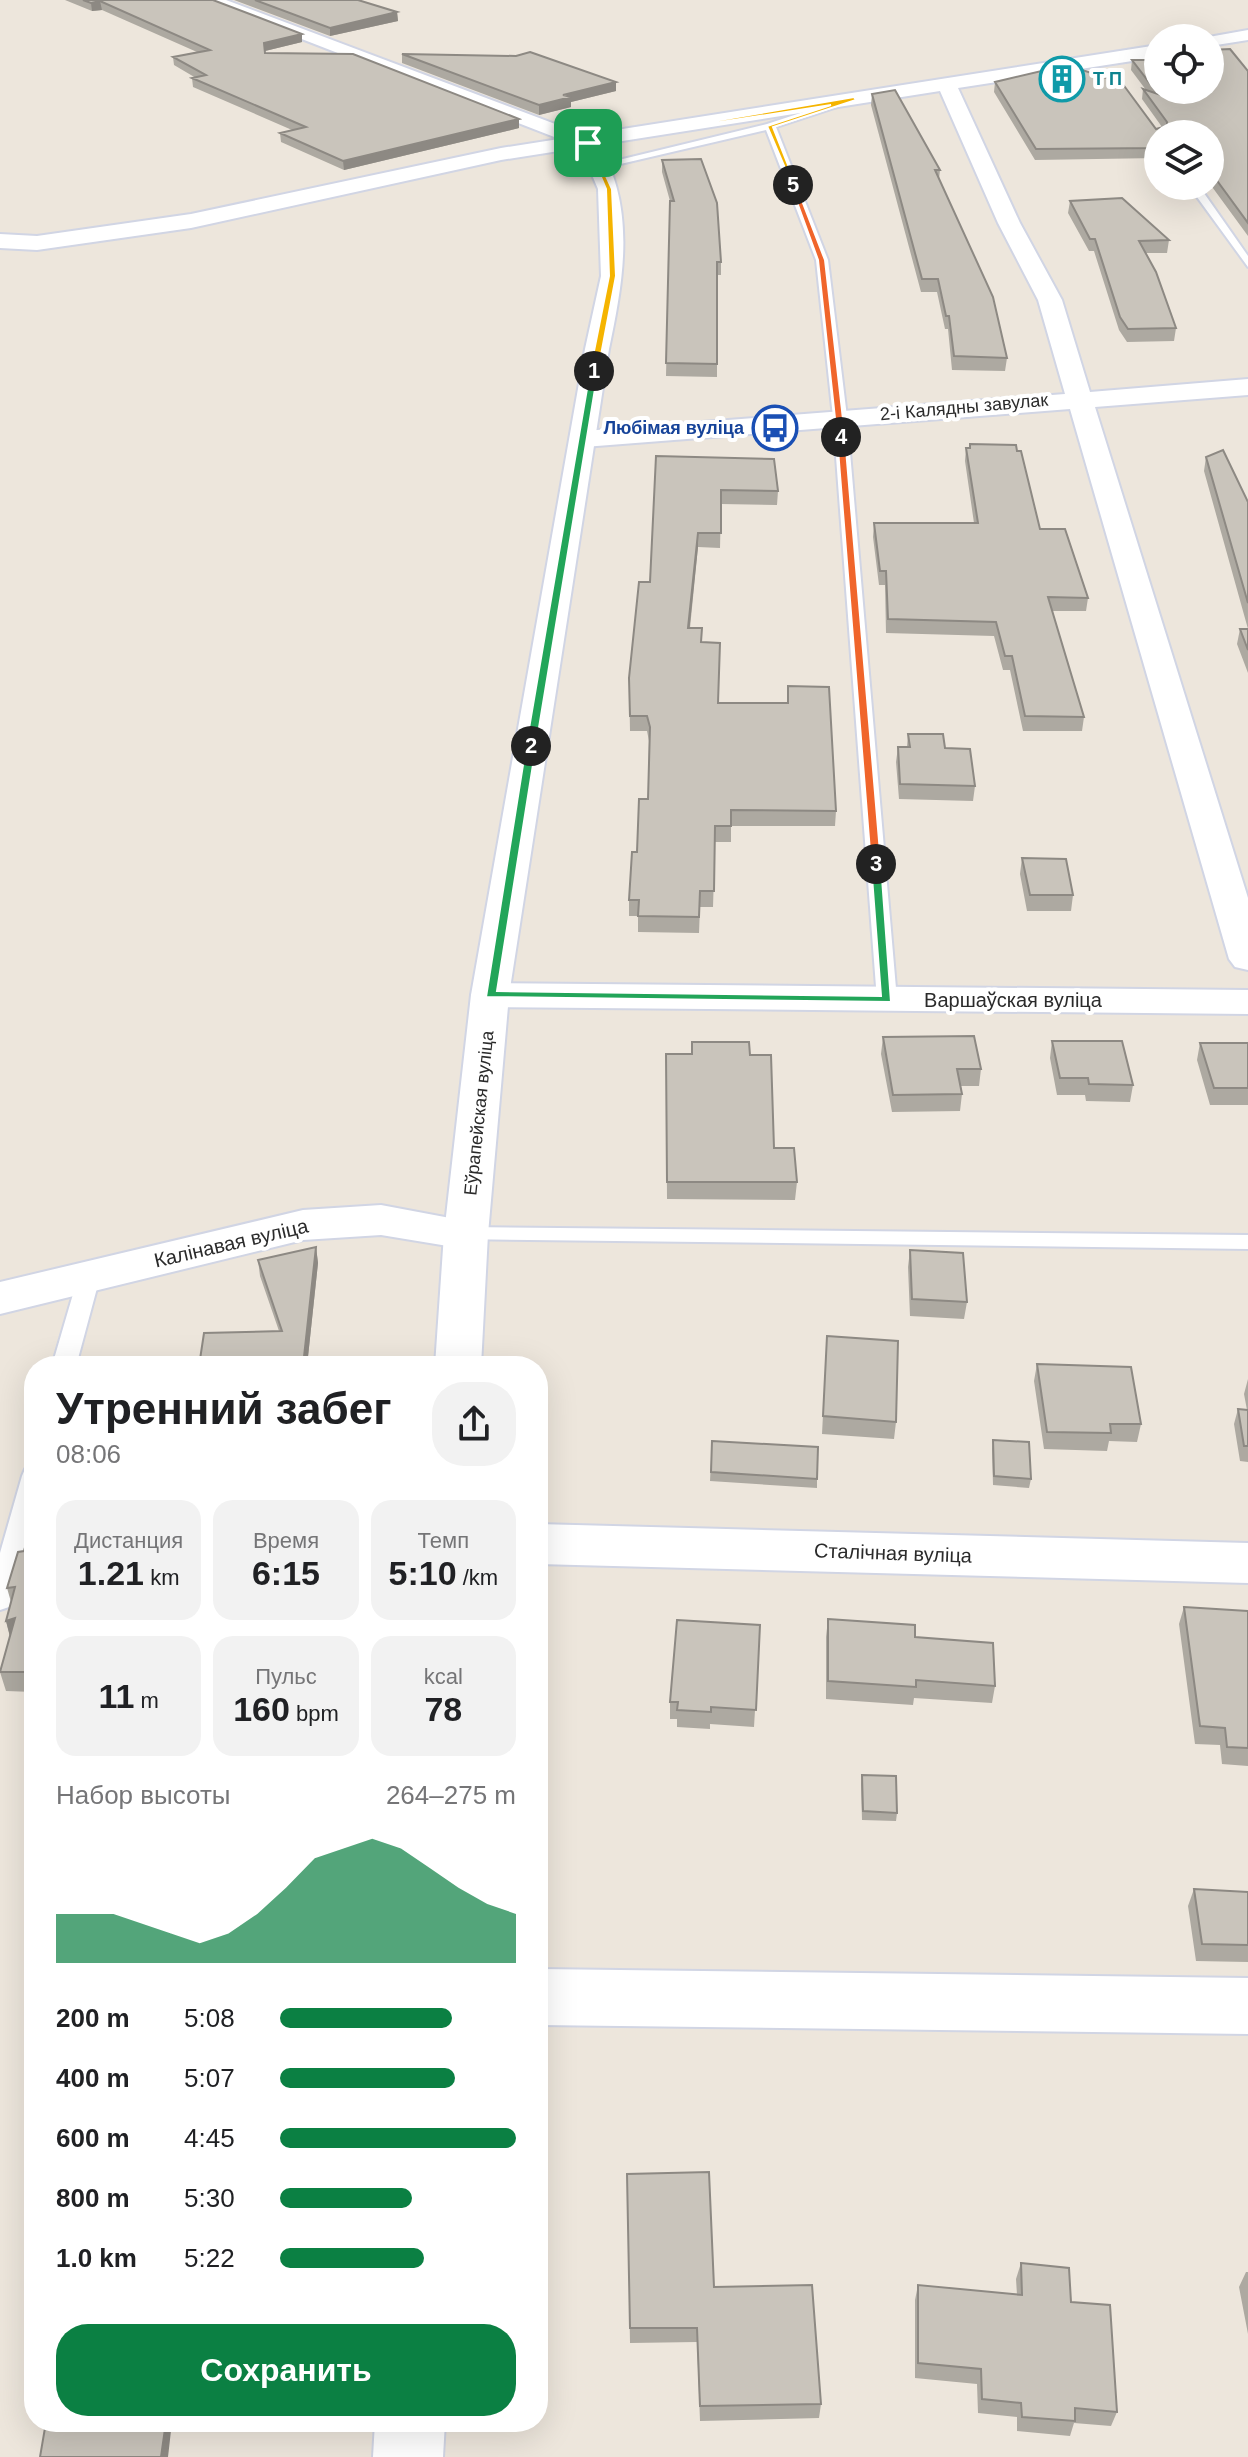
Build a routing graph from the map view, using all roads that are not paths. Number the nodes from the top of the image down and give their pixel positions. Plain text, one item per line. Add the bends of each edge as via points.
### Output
1 (210, 0) edge
2 (1244, 37) edge
3 (1224, 39) edge
4 (1144, 53) edge
5 (1064, 67) junction
6 (1089, 75) edge
7 (946, 83) junction
8 (854, 99) junction
9 (770, 126) junction
10 (588, 143) junction
11 (599, 166) junction
12 (1204, 200) edge
13 (0, 241) edge
14 (1248, 264) edge
15 (1248, 387) edge
16 (1077, 398) junction
17 (840, 417) junction
18 (584, 439) junction
19 (1248, 959) edge
20 (490, 995) junction
21 (887, 1000) junction
22 (1248, 1002) edge
23 (466, 1234) junction
24 (1248, 1242) edge
25 (89, 1277) junction
26 (0, 1298) edge
27 (67, 1356) edge
28 (459, 1356) edge
29 (24, 1512) edge
30 (548, 1544) edge
31 (1248, 1563) edge
32 (0, 1600) edge
33 (548, 1997) edge
34 (1248, 2006) edge
35 (409, 2432) edge
36 (408, 2457) edge

1 - 10 street
2 - 3 street
4 - 5 street
5 - 6 lane
5 - 7 street
7 - 8 street
7 - 16 street via 1050,300
8 - 9 lane
8 - 10 street
9 - 11 lane
9 - 17 lane via 822,260
10 - 11 street, Еўрапейская вуліца
10 - 13 street via 501,154 191,221 37,243
11 - 18 street, Еўрапейская вуліца via 609,189 613,276
12 - 14 lane
15 - 16 street, 2-і Калядны завулак
16 - 17 street, 2-і Калядны завулак
16 - 19 street
17 - 18 street, 2-і Калядны завулак
17 - 21 lane
18 - 20 street, Еўрапейская вуліца
20 - 21 street, Варшаўская вуліца
20 - 23 street, Еўрапейская вуліца
21 - 22 street, Варшаўская вуліца
23 - 24 lane
23 - 25 street, Калінавая вуліца via 351,1219 303,1225
23 - 28 street, Еўрапейская вуліца
25 - 26 street, Калінавая вуліца
25 - 27 lane
29 - 32 lane
30 - 31 street, Сталічная вуліца
33 - 34 street
35 - 36 street

